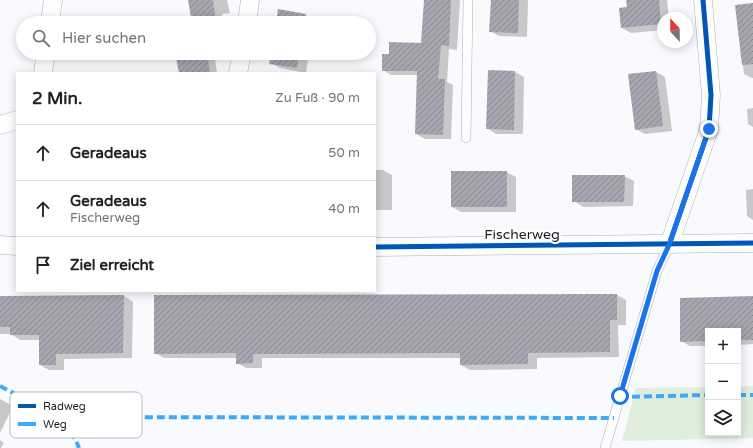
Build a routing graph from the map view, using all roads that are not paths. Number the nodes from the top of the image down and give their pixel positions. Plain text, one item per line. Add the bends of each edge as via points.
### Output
1 (53, 0) edge
2 (250, 0) edge
3 (468, 0) edge
4 (703, 0) edge
5 (51, 16) edge
6 (248, 16) edge
7 (45, 60) edge
8 (241, 60) edge
9 (43, 72) edge
10 (238, 72) edge
11 (16, 120) edge
12 (0, 125) edge
13 (466, 138) dead end
14 (753, 243) edge
15 (0, 245) edge
16 (669, 245) junction
17 (16, 246) edge
18 (376, 247) edge
19 (605, 448) edge

1 - 5 street
2 - 6 street
3 - 13 lane
4 - 16 street via 711,96 709,129
7 - 9 street
8 - 10 street
11 - 12 street
14 - 16 street, Fischerweg
15 - 17 street
16 - 18 street, Fischerweg
16 - 19 lane via 657,271

